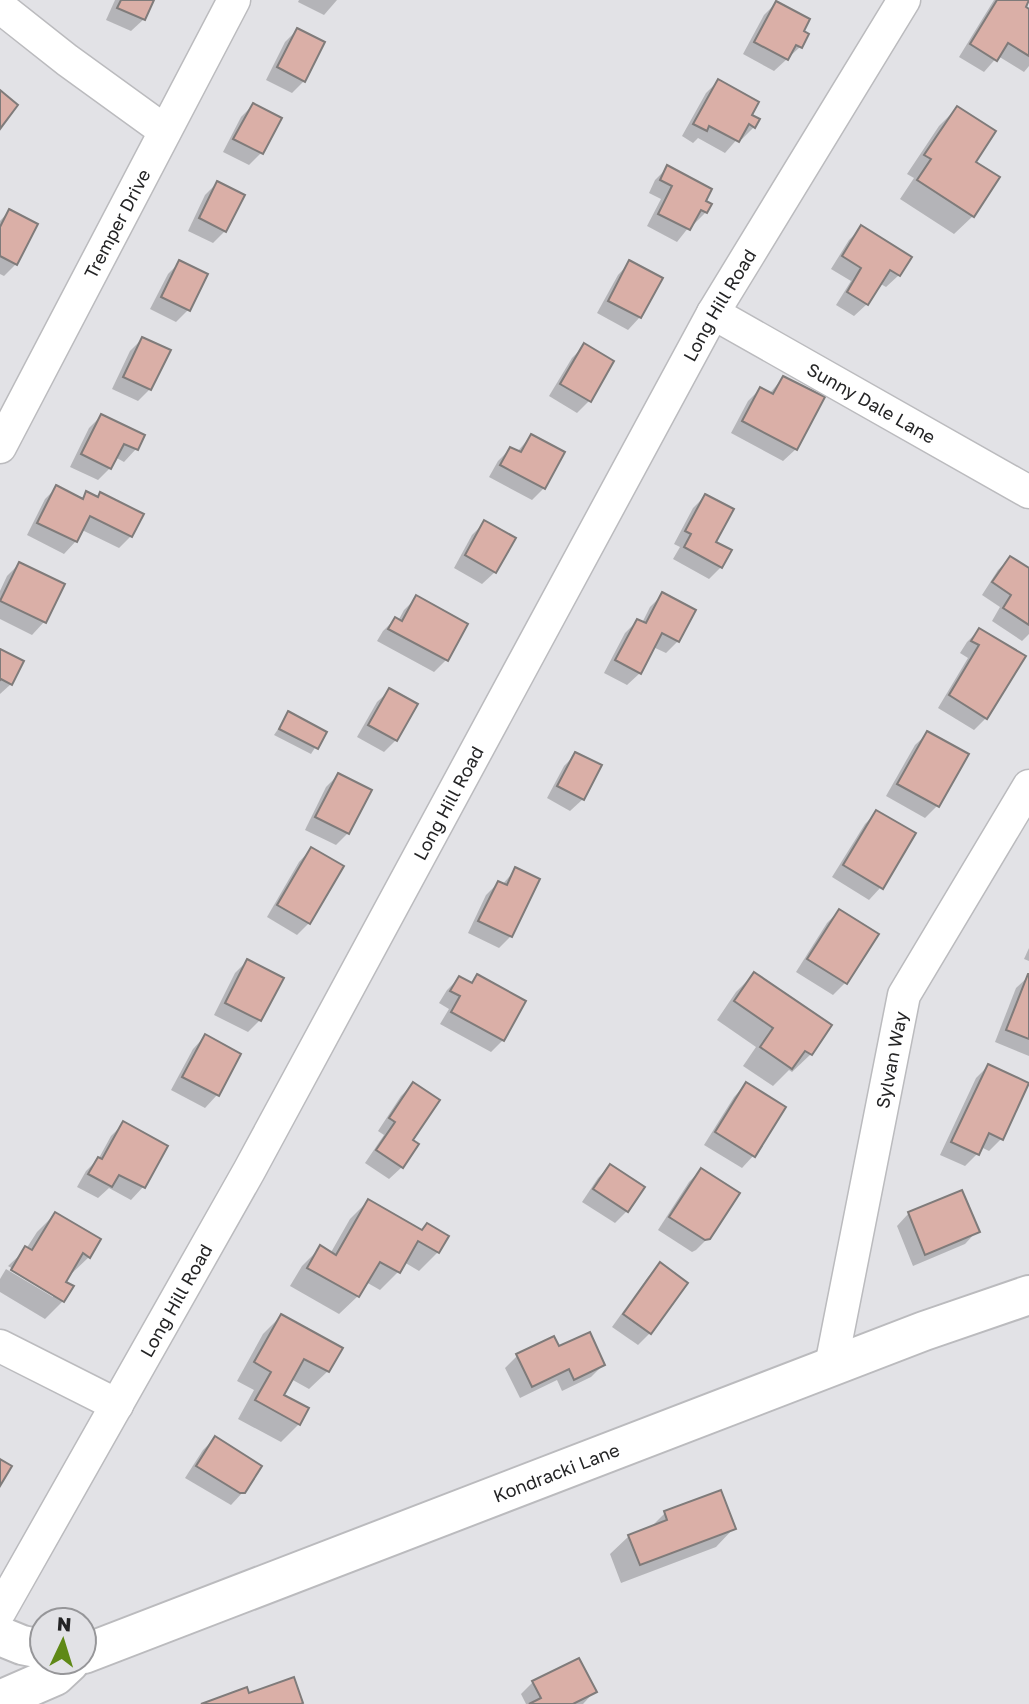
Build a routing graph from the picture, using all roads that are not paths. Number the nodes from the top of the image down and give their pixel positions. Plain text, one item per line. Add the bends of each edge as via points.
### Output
1 (234, 0) edge
2 (904, 0) edge
3 (0, 7) edge
4 (164, 131) junction
5 (713, 313) junction
6 (0, 447) edge
7 (1029, 492) edge
8 (1029, 786) edge
9 (1029, 1295) edge
10 (0, 1346) edge
11 (831, 1366) junction
12 (117, 1405) junction
13 (0, 1611) edge
14 (0, 1636) edge
15 (28, 1645) edge
16 (98, 1649) edge
17 (55, 1676) edge
18 (0, 1700) edge

1 - 4 street, Tremper Drive
2 - 5 street, Long Hill Road
3 - 4 street
4 - 6 street, Tremper Drive
5 - 7 street, Sunny Dale Lane
5 - 12 street, Long Hill Road via 249,1171
8 - 11 street, Sylvan Way via 904,995
9 - 11 main road, Kondracki Lane
10 - 12 street
11 - 16 main road, Kondracki Lane
12 - 13 street, Long Hill Road
14 - 15 main road
17 - 18 main road

